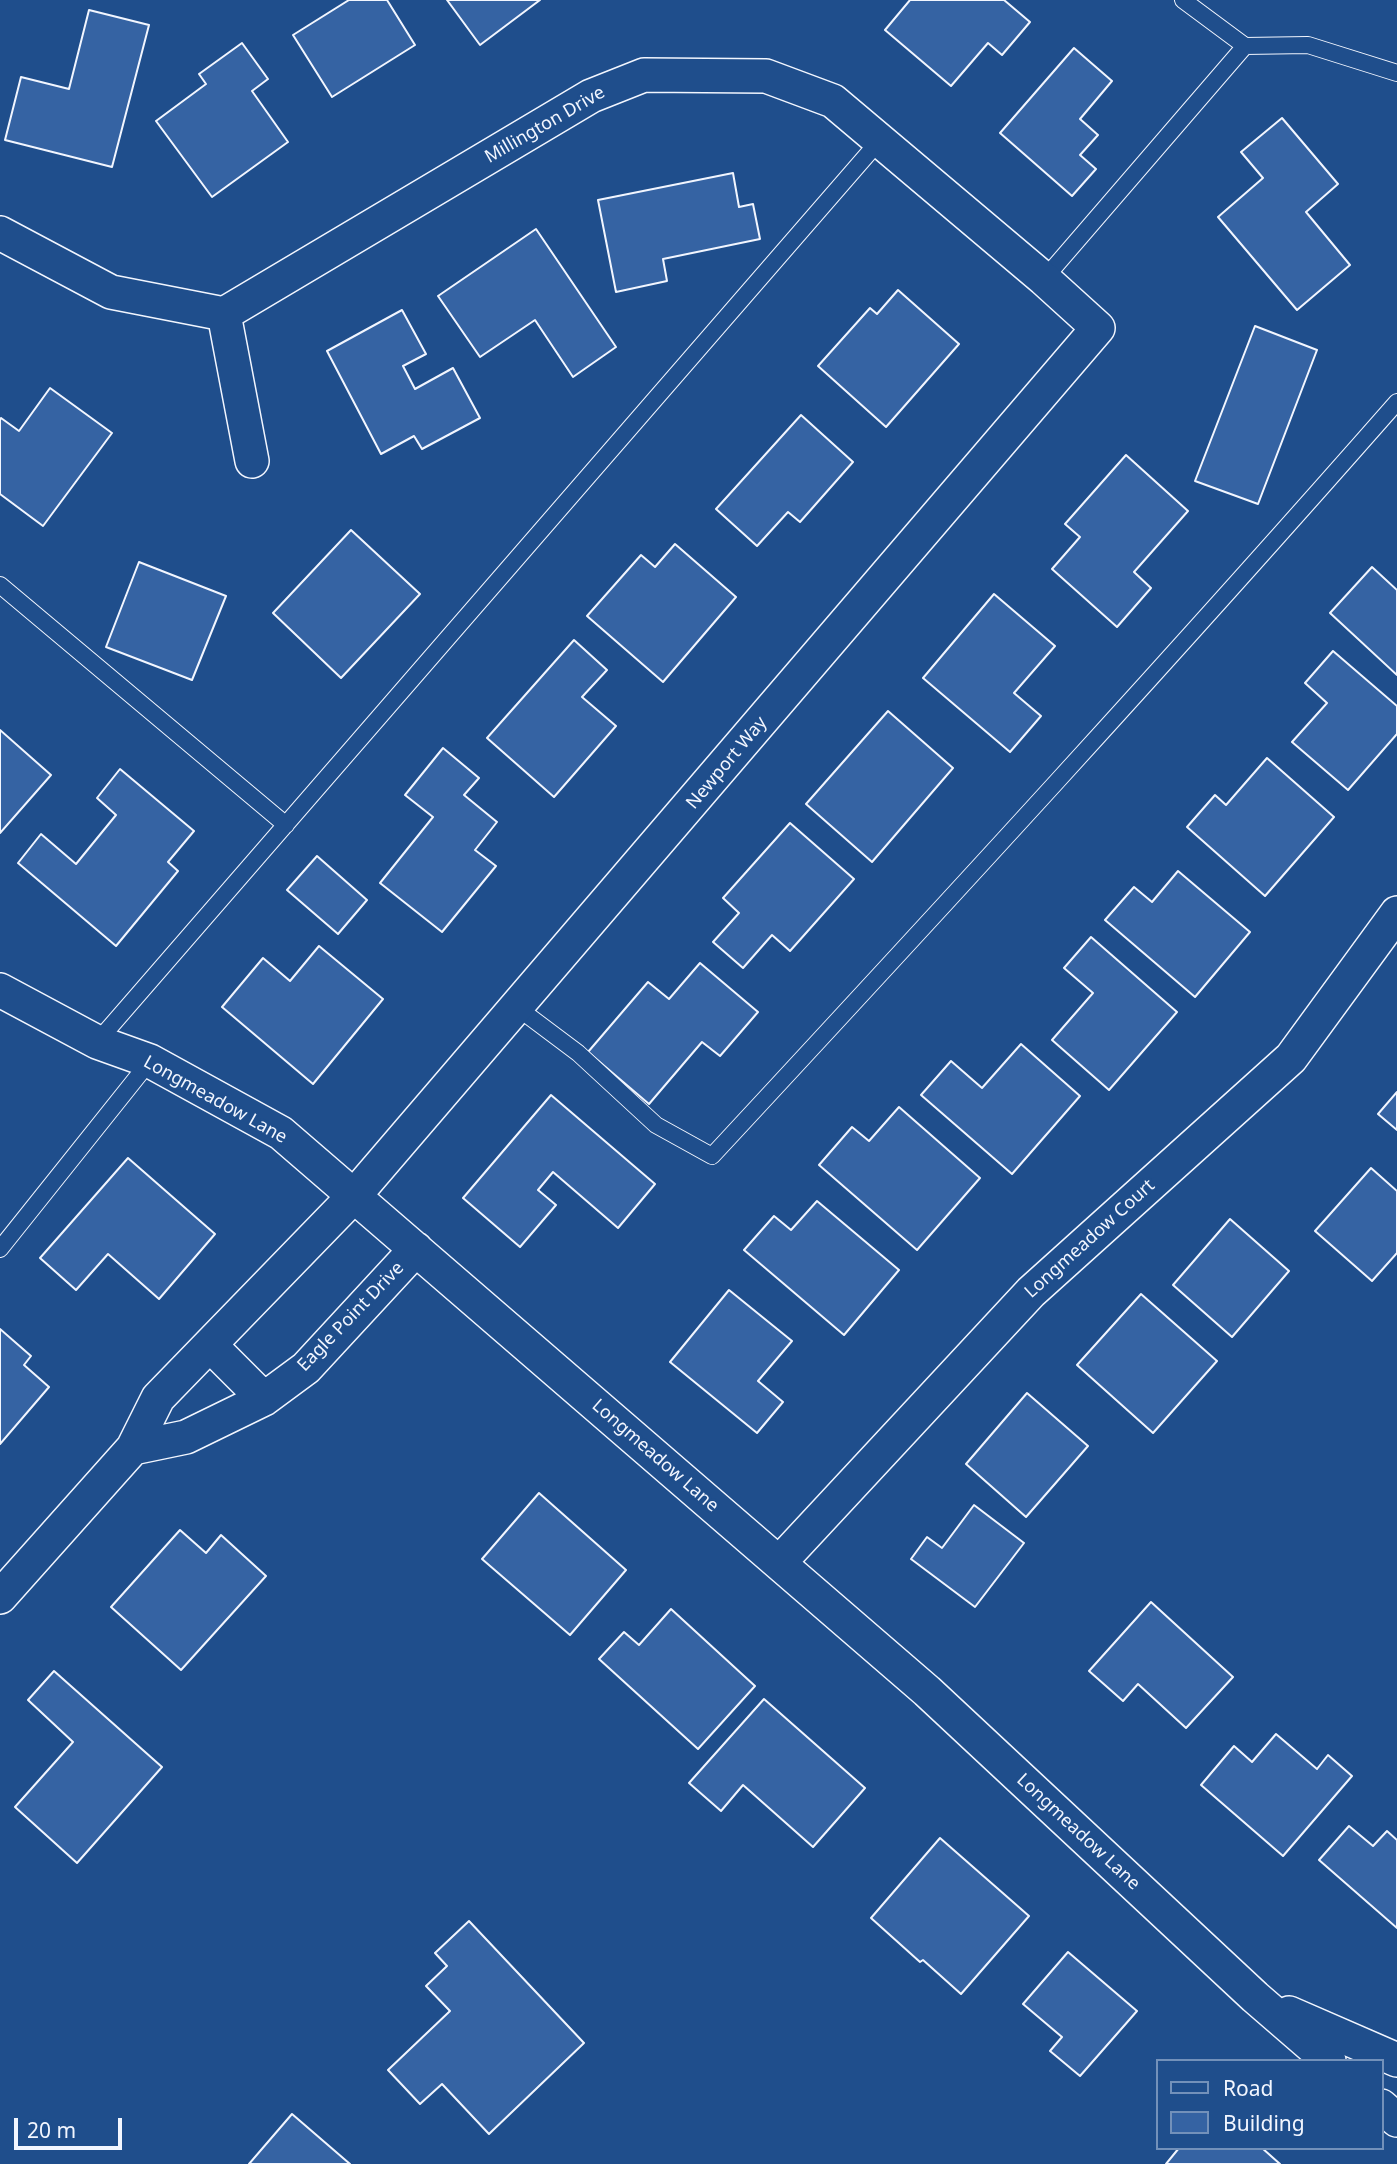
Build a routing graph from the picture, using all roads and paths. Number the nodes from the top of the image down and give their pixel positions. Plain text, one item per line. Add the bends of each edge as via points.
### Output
1 (1183, 0) edge
2 (1245, 46) junction
3 (1397, 73) edge
4 (880, 140) junction
5 (0, 233) edge
6 (1044, 279) junction
7 (224, 314) junction
8 (1098, 328) joint
9 (1397, 402) edge
10 (252, 461) dead end
11 (0, 585) edge
12 (286, 825) junction
13 (1397, 913) edge
14 (0, 990) edge
15 (518, 1008) junction
16 (97, 1042) junction
17 (150, 1061) junction
18 (354, 1196) junction
19 (0, 1249) edge
20 (416, 1249) junction
21 (210, 1346) junction
22 (264, 1399) junction
23 (133, 1448) junction
24 (779, 1563) junction
25 (0, 1597) edge
26 (1255, 1997) junction
27 (1327, 2059) edge
28 (1397, 2060) edge
29 (1383, 2108) edge
30 (1397, 2120) edge

1 - 2 lane
2 - 3 lane via 1308,45
2 - 6 lane
4 - 6 street, Millington Drive
4 - 7 street, Millington Drive via 833,101 766,76 644,75 591,96
4 - 12 lane
5 - 7 street via 111,292
6 - 8 street, Millington Drive
7 - 10 street
8 - 15 street, Newport Way
9 - 15 lane via 1010,835 712,1156 656,1125 578,1053
11 - 12 lane
12 - 16 lane
13 - 24 street, Longmeadow Court via 1291,1058 1031,1292
14 - 16 street, Longmeadow Lane
15 - 18 street, Newport Way
16 - 17 street, Longmeadow Lane
17 - 18 street, Longmeadow Lane via 281,1133
17 - 19 lane
18 - 20 street, Longmeadow Lane
18 - 21 street
20 - 22 street, Eagle Point Drive via 306,1368
20 - 24 street, Longmeadow Lane
21 - 22 street
21 - 23 street via 158,1398
22 - 23 street, Eagle Point Drive via 186,1437
23 - 25 street
24 - 26 street, Longmeadow Lane via 927,1691
26 - 27 street, Longmeadow Lane
26 - 28 street, Longmeadow Lane
29 - 30 street

